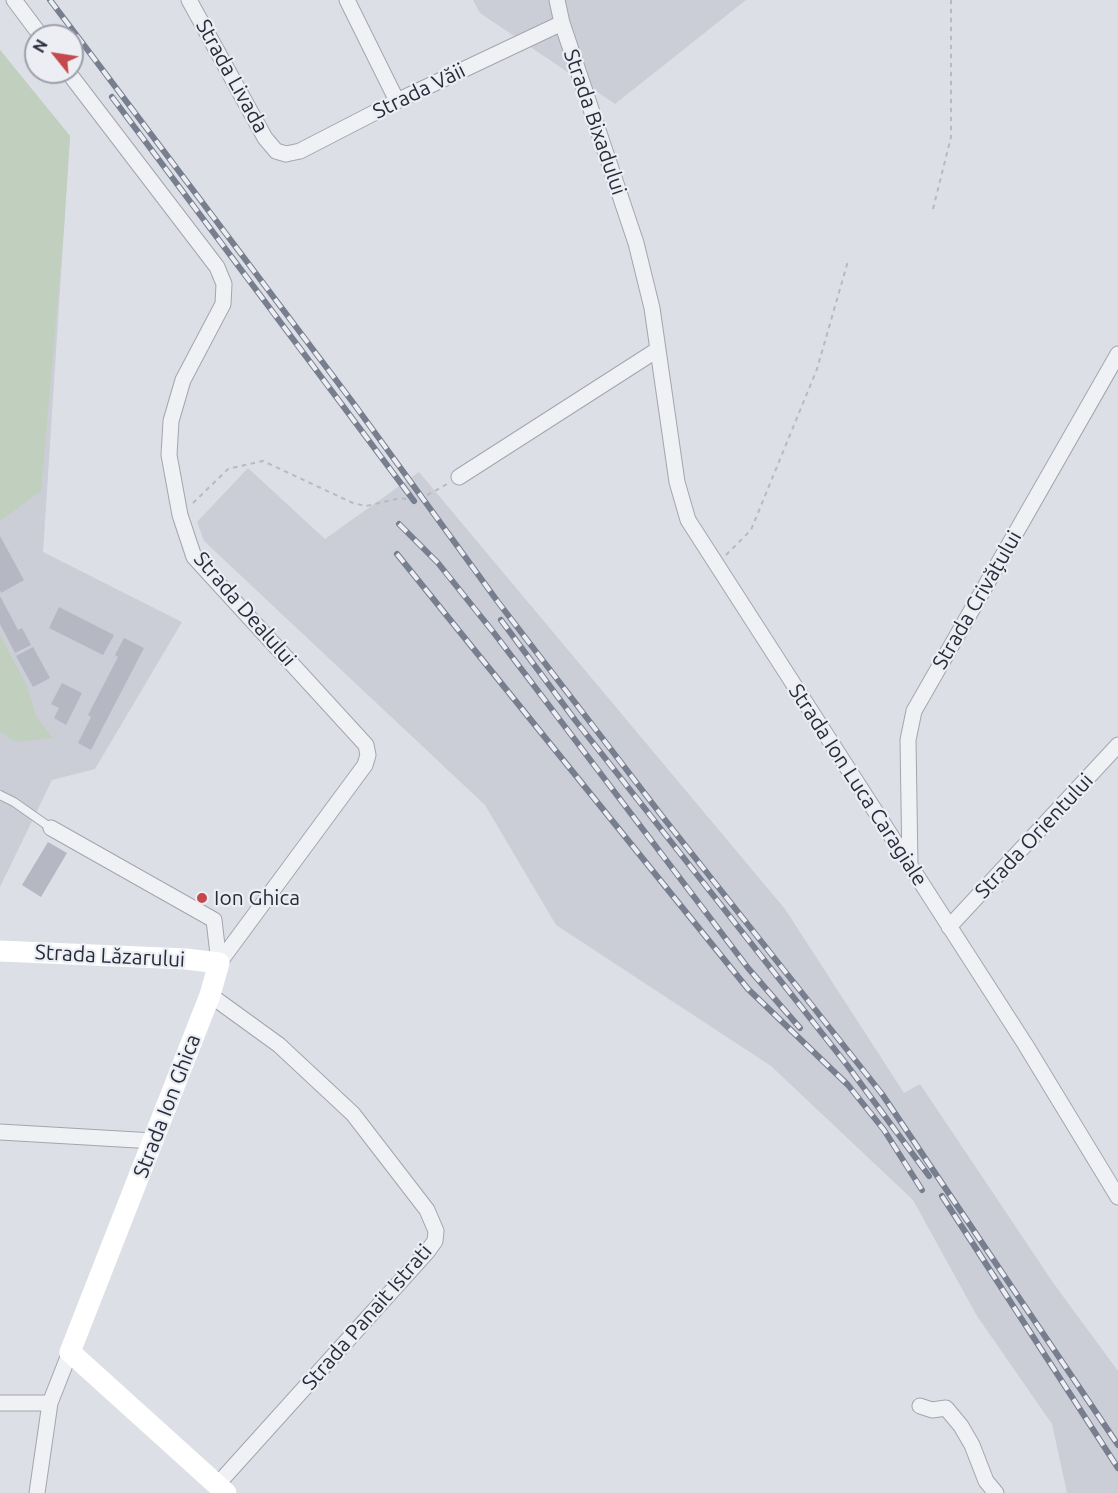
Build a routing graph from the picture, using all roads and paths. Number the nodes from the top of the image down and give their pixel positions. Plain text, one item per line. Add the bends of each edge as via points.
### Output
1 (14, 0) edge
2 (189, 0) edge
3 (347, 0) edge
4 (557, 0) edge
5 (951, 0) edge
6 (562, 23) junction
7 (32, 24) edge
8 (77, 84) edge
9 (397, 101) junction
10 (276, 151) joint
11 (933, 209) dead end
12 (636, 243) joint
13 (848, 261) dead end
14 (657, 350) junction
15 (1118, 354) edge
16 (459, 477) joint
17 (180, 515) junction
18 (717, 564) junction
19 (1118, 745) edge
20 (368, 755) joint
21 (0, 795) edge
22 (51, 828) joint
23 (910, 866) junction
24 (949, 927) junction
25 (0, 951) edge
26 (219, 963) junction
27 (210, 995) junction
28 (0, 1132) edge
29 (154, 1142) junction
30 (1118, 1197) edge
31 (70, 1352) junction
32 (0, 1403) edge
33 (50, 1403) junction
34 (920, 1406) dead end
35 (222, 1489) edge
36 (37, 1493) edge
37 (996, 1493) edge

1 - 7 street
2 - 10 street, Strada Livada via 256,123
3 - 9 street
4 - 6 street, Strada Bixadului
5 - 11 path via 951,137
6 - 9 street, Strada Văii
6 - 12 street, Strada Bixadului
8 - 17 street, Strada Dealului via 217,267 224,284 223,304 183,380 171,421 169,455
9 - 10 street, Strada Văii via 300,151
12 - 14 street, Strada Ion Luca Caragiale via 652,308
13 - 18 path via 817,369 751,530
14 - 16 street
14 - 18 street, Strada Ion Luca Caragiale via 677,482 688,520
15 - 23 street, Strada Crivățului via 914,711 908,740
16 - 17 path via 414,501 401,498 366,506 263,461 228,469
17 - 20 street, Strada Dealului via 194,557 366,745
18 - 23 street, Strada Ion Luca Caragiale
19 - 24 street, Strada Orientului
20 - 26 street, Strada Ion Ghica via 365,765
21 - 22 lane
22 - 26 street via 214,920
23 - 24 street, Strada Ion Luca Caragiale
24 - 30 street, Strada Ion Luca Caragiale
25 - 26 street, Strada Lăzarului
26 - 27 street, Strada Ion Ghica
27 - 29 street, Strada Ion Ghica
27 - 35 street, Strada Panait Istrati via 279,1044 353,1114 428,1210 436,1231 435,1241 427,1252
28 - 29 street
29 - 31 street, Strada Ion Ghica
31 - 33 street, Strada Ion Ghica
31 - 35 street
32 - 33 street
33 - 36 street, Strada Ion Ghica
34 - 37 street via 932,1410 946,1408 961,1426 986,1481

